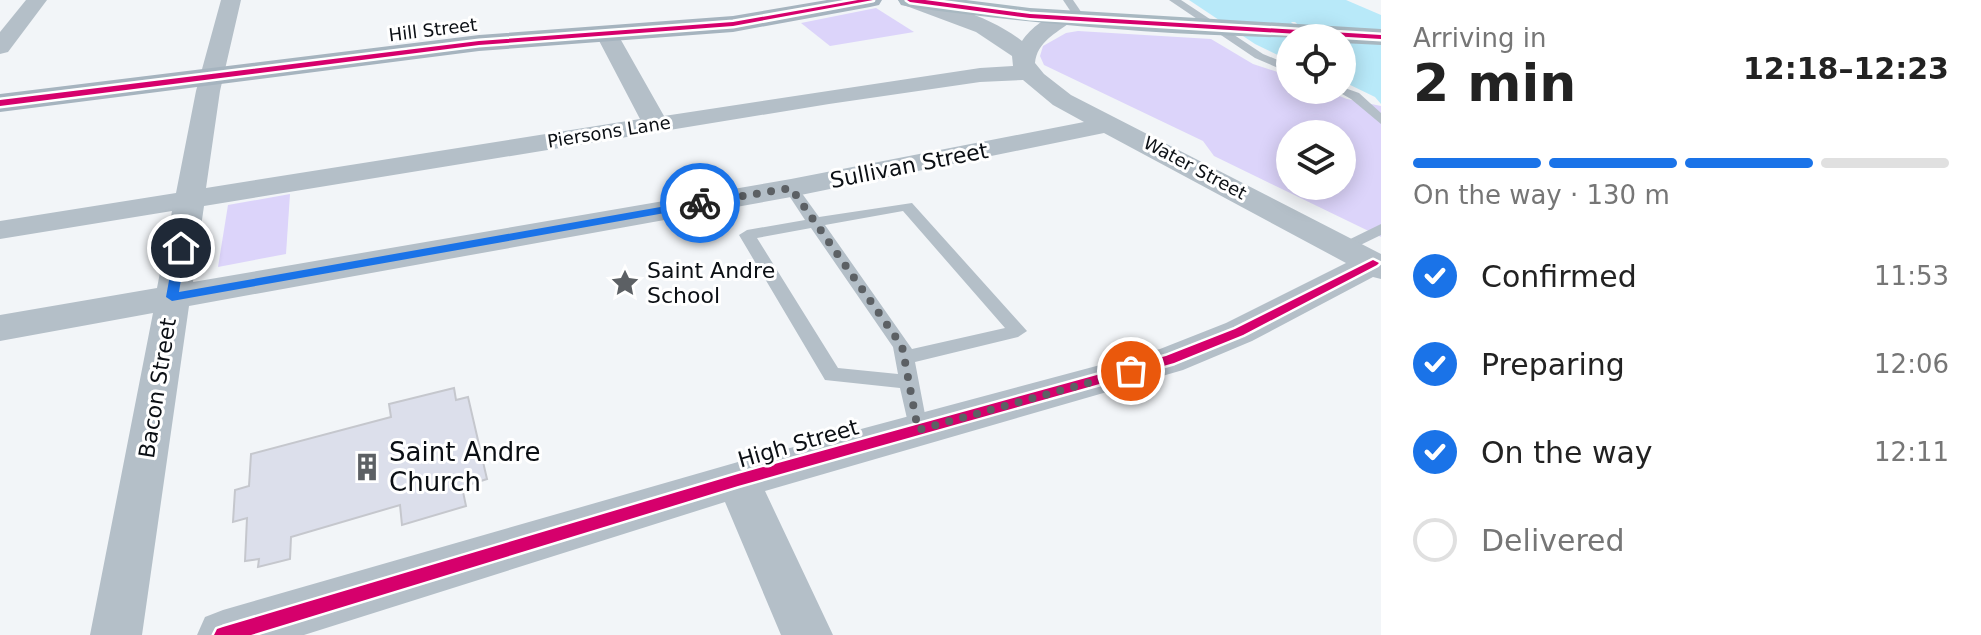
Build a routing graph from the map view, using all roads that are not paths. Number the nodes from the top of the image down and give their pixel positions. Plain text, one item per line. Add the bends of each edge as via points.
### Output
1 (37, 0) edge
2 (231, 0) edge
3 (870, 0) edge
4 (909, 0) edge
5 (1174, 0) edge
6 (1071, 12) edge
7 (606, 33) junction
8 (1381, 37) edge
9 (0, 47) edge
10 (1027, 63) junction
11 (1276, 63) edge
12 (212, 76) junction
13 (1356, 97) edge
14 (0, 103) edge
15 (1381, 120) edge
16 (1108, 123) junction
17 (656, 125) junction
18 (791, 188) junction
19 (189, 200) junction
20 (816, 223) junction
21 (0, 230) edge
22 (1369, 252) edge
23 (172, 297) junction
24 (0, 328) edge
25 (905, 357) junction
26 (910, 382) junction
27 (918, 430) junction
28 (738, 480) junction
29 (116, 635) edge
30 (223, 635) edge
31 (807, 635) edge

1 - 9 street
2 - 12 street, Bacon Street
3 - 7 street, Hill Street via 733,24
4 - 6 main road via 969,10
4 - 10 street, Water Street via 997,32
5 - 11 lane
6 - 8 main road via 1191,26
6 - 10 street via 1035,38
7 - 12 street, Hill Street
7 - 17 street
10 - 16 street, Water Street via 1062,100
10 - 17 street, Piersons Lane via 980,75
12 - 14 street, Hill Street
12 - 19 street, Bacon Street
13 - 15 lane
16 - 18 street, Sullivan Street
16 - 22 street, Water Street
17 - 19 street, Piersons Lane
18 - 20 lane
18 - 23 street, Sullivan Street
19 - 21 street, Piersons Lane
19 - 23 street, Bacon Street
20 - 25 lane
20 - 25 lane via 907,206 1018,331
20 - 26 lane via 747,235 832,375
22 - 27 street, High Street via 1204,348
23 - 24 street, Sullivan Street
23 - 29 street, Bacon Street
25 - 26 lane
26 - 27 lane
27 - 28 street, High Street
28 - 30 street, High Street
28 - 31 street

